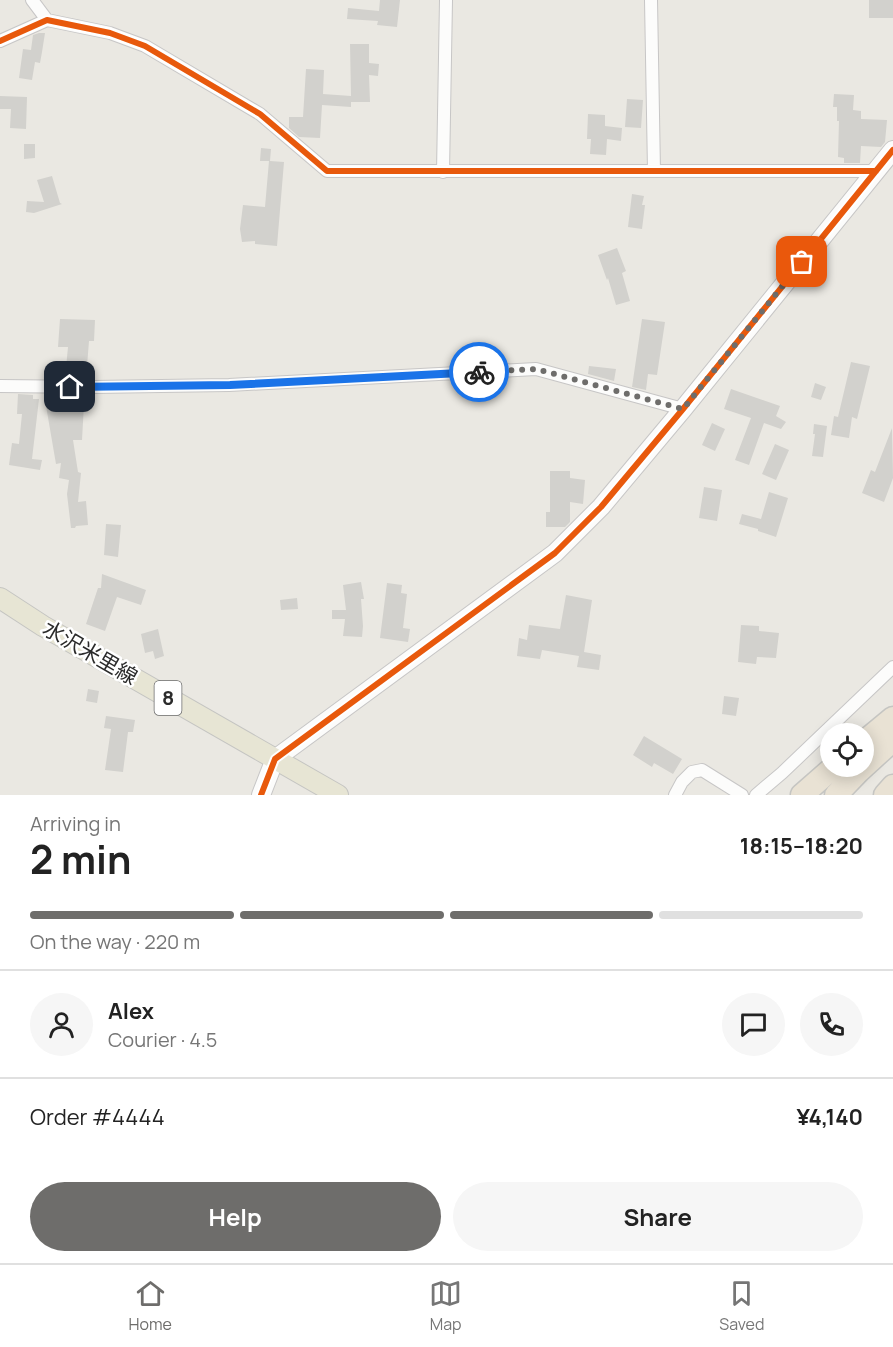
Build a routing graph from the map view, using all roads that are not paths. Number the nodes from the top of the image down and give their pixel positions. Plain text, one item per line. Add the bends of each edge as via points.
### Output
1 (32, 0) edge
2 (446, 0) edge
3 (651, 0) edge
4 (47, 20) junction
5 (0, 42) edge
6 (893, 150) edge
7 (654, 171) junction
8 (876, 171) junction
9 (443, 172) junction
10 (0, 387) edge
11 (683, 409) junction
12 (0, 598) edge
13 (893, 666) edge
14 (893, 718) edge
15 (874, 734) edge
16 (893, 740) edge
17 (275, 759) junction
18 (822, 777) edge
19 (893, 786) edge
20 (261, 795) edge
21 (338, 795) edge
22 (675, 795) edge
23 (742, 795) edge
24 (756, 795) edge
25 (802, 795) edge
26 (836, 795) edge
27 (885, 795) edge

1 - 4 street
2 - 9 street
3 - 7 street
4 - 5 street
4 - 9 street via 110,33 145,46 260,114 327,171
6 - 8 street
7 - 8 street
7 - 9 street
8 - 11 street
10 - 11 street via 230,385 536,369
11 - 17 street via 601,507 555,553
12 - 17 main road, 水沢米里線 / 8
13 - 24 street
14 - 15 highway
16 - 26 highway
17 - 20 street
17 - 21 main road, 水沢米里線 / 8
18 - 25 highway
19 - 27 highway
22 - 23 street via 692,772 702,771

